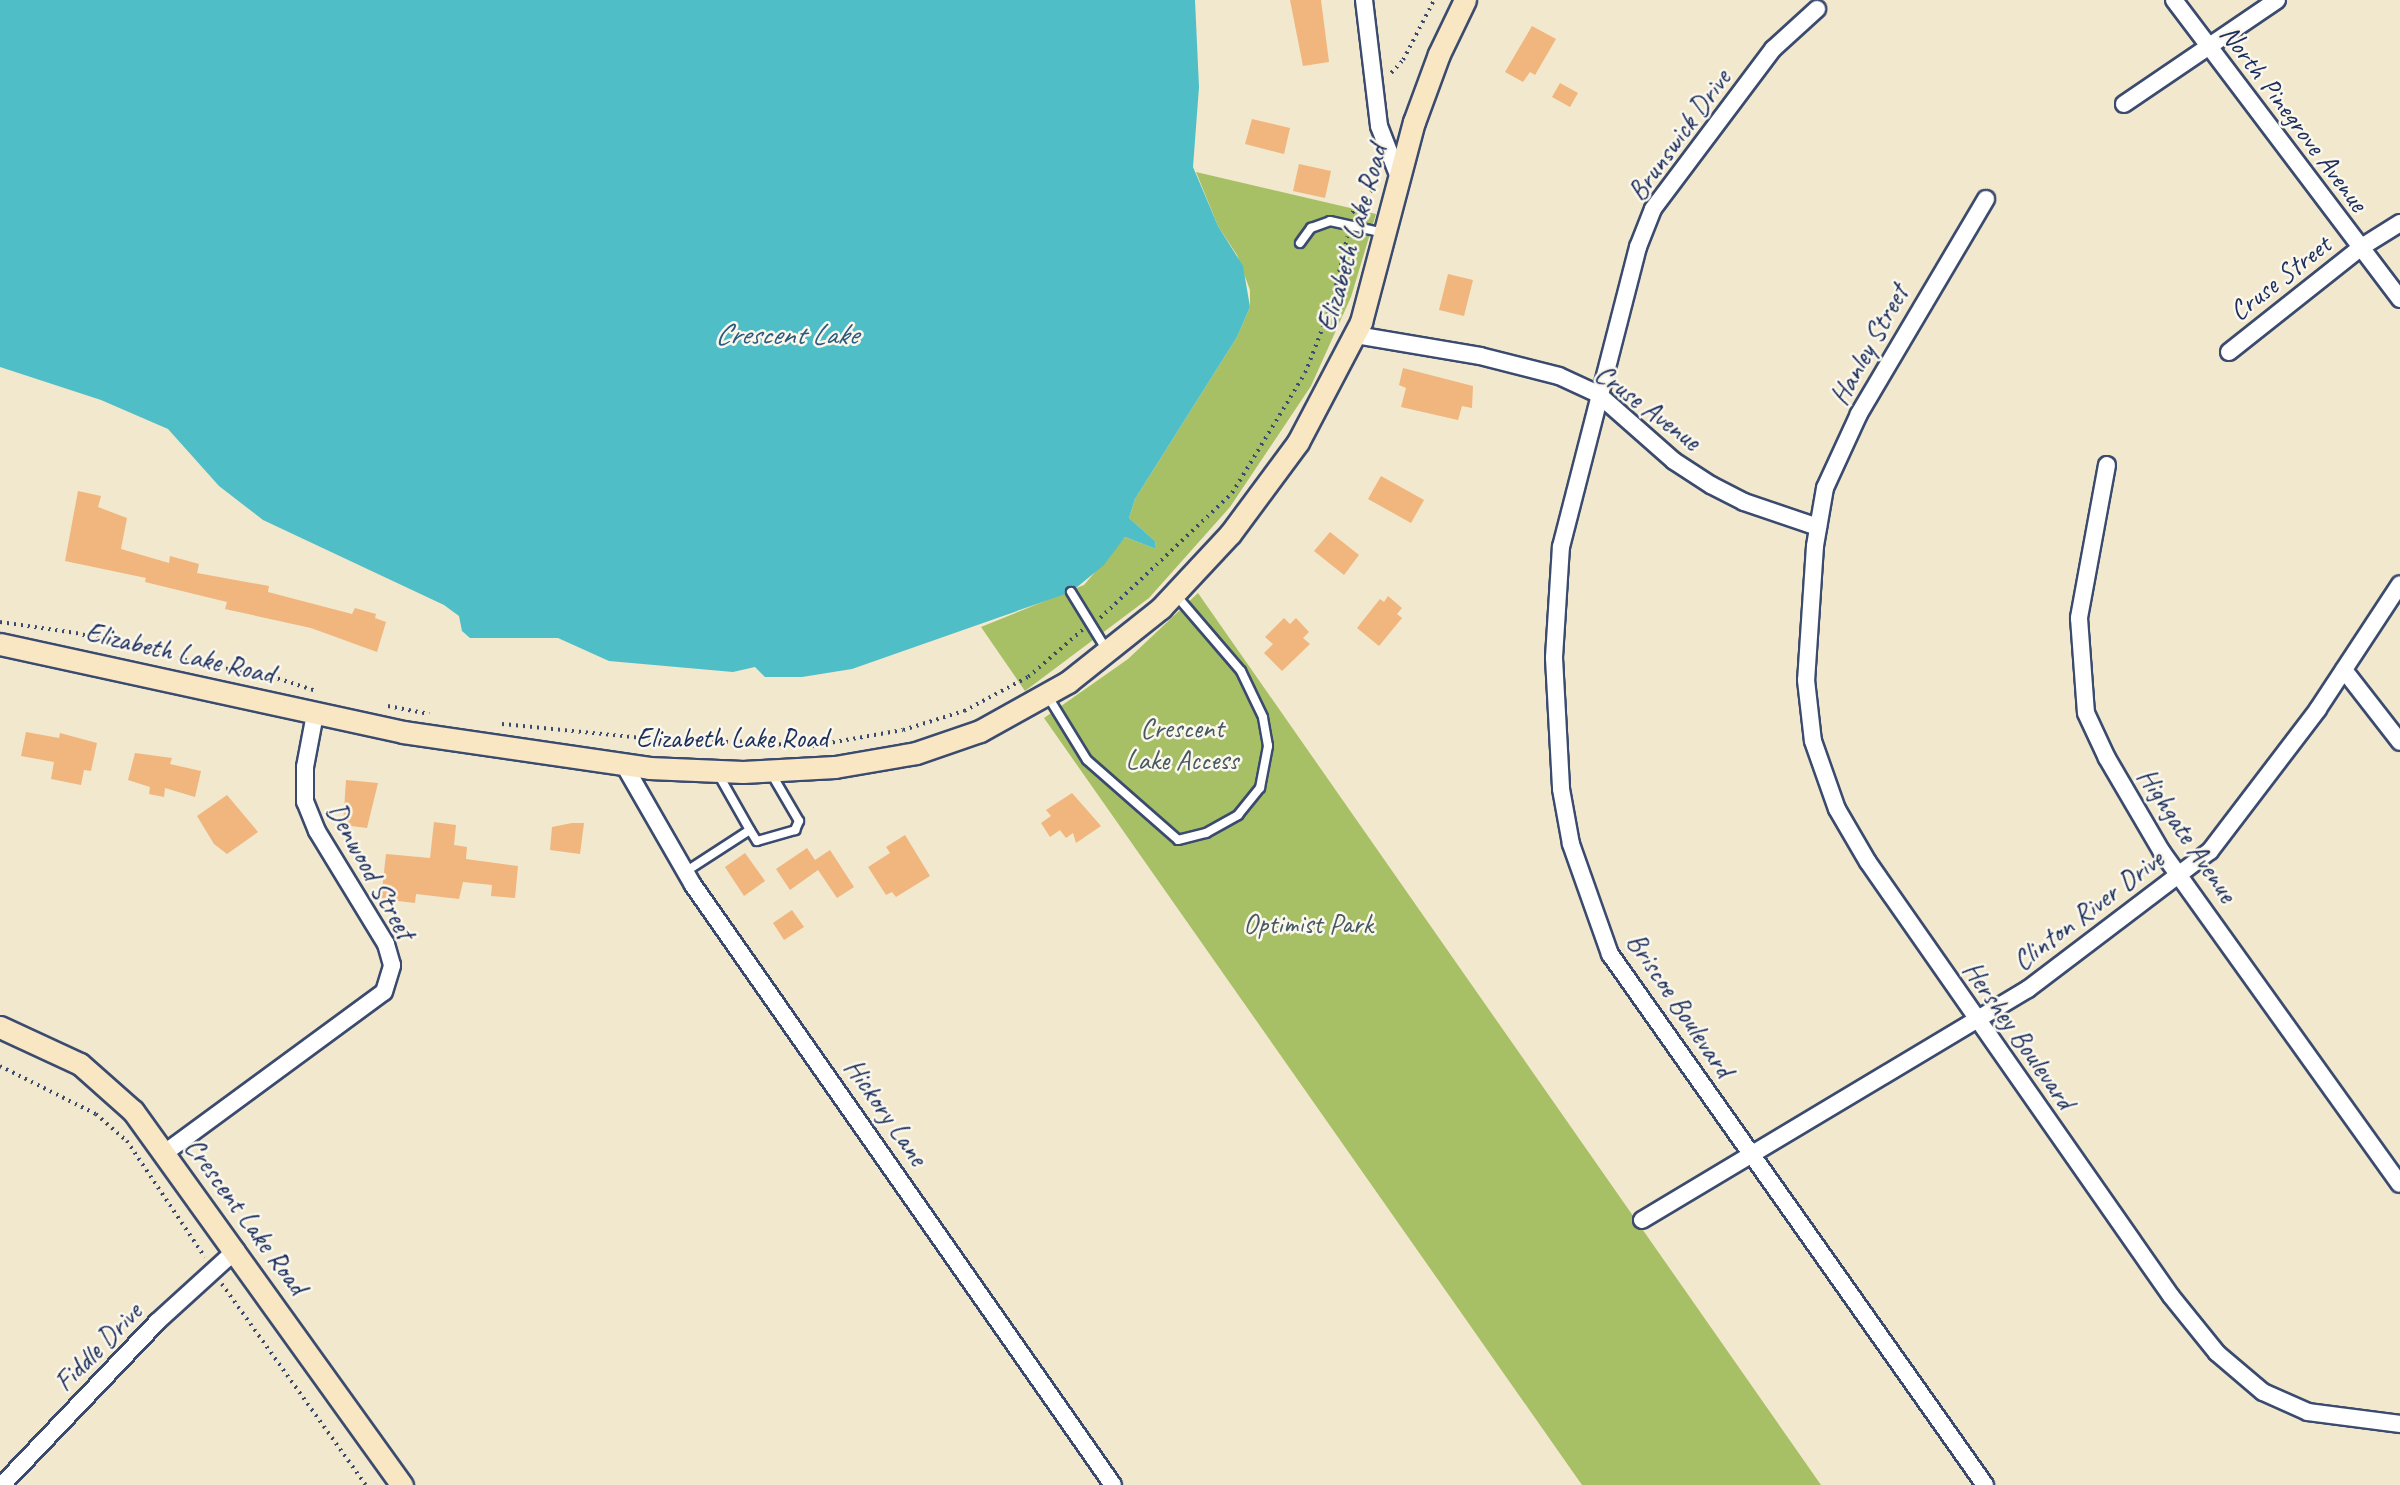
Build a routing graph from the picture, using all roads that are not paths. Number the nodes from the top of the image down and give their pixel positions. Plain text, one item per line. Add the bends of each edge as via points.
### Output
1 (1364, 0) edge
2 (1465, 0) edge
3 (2174, 0) edge
4 (2277, 0) edge
5 (1817, 9) dead end
6 (2208, 45) junction
7 (2124, 104) dead end
8 (1400, 180) junction
9 (1986, 199) dead end
10 (2400, 223) edge
11 (1387, 233) junction
12 (1300, 243) dead end
13 (2360, 248) junction
14 (2400, 299) edge
15 (1356, 335) junction
16 (2229, 352) dead end
17 (1598, 394) junction
18 (2107, 465) dead end
19 (1818, 527) junction
20 (2400, 584) edge
21 (1071, 592) dead end
22 (1175, 594) junction
23 (0, 643) edge
24 (1108, 652) junction
25 (2344, 670) junction
26 (1047, 695) junction
27 (318, 703) junction
28 (2400, 742) edge
29 (624, 765) junction
30 (716, 771) junction
31 (771, 772) junction
32 (750, 830) junction
33 (685, 872) junction
34 (2179, 874) junction
35 (1978, 1022) junction
36 (0, 1027) edge
37 (166, 1152) junction
38 (1754, 1157) junction
39 (2400, 1184) edge
40 (1642, 1220) dead end
41 (236, 1250) junction
42 (2400, 1424) edge
43 (2, 1485) edge
44 (402, 1485) edge
45 (1113, 1485) edge
46 (1985, 1485) edge

1 - 8 street via 1379,126
2 - 8 street, Elizabeth Lake Road via 1434,66
3 - 6 street, North Pinegrove Avenue
4 - 6 street
5 - 17 street, Brunswick Drive via 1773,49 1653,209 1622,298
6 - 7 street
6 - 13 street, North Pinegrove Avenue
8 - 11 street, Elizabeth Lake Road
9 - 19 street, Hanley Street via 1859,414 1825,488
10 - 13 street, Cruse Street
11 - 12 lane via 1321,223
11 - 15 street, Elizabeth Lake Road
13 - 14 street, North Pinegrove Avenue
13 - 16 street, Cruse Street
15 - 17 street, Cruse Avenue via 1480,356 1559,376
15 - 22 street, Elizabeth Lake Road via 1284,463 1230,534
17 - 19 street, Cruse Avenue via 1675,461 1711,485 1744,502
17 - 38 street, Briscoe Boulevard via 1560,546 1556,608 1555,728 1571,844 1610,954
18 - 34 street, Highgate Avenue via 2080,618 2086,713 2136,810
19 - 35 street, Hershey Boulevard via 1806,680 1813,741 1838,809 1868,862
20 - 25 street, Clinton River Drive
21 - 24 lane
22 - 24 street, Elizabeth Lake Road
22 - 26 lane via 1241,671 1263,717 1268,746 1260,788 1238,815 1206,833 1178,840 1087,760
23 - 27 street, Elizabeth Lake Road
24 - 26 street, Elizabeth Lake Road
25 - 28 street
25 - 34 street, Clinton River Drive via 2210,851
26 - 31 street, Elizabeth Lake Road via 991,726 926,750 855,765
27 - 29 street, Elizabeth Lake Road via 480,746
27 - 37 street, Denwood Street via 305,767 305,802 317,831 386,944 392,965 384,992
29 - 30 street, Elizabeth Lake Road
29 - 33 street, Hickory Lane
30 - 31 street, Elizabeth Lake Road
30 - 32 lane
31 - 32 lane via 799,821 795,830 778,839 757,841
32 - 33 lane
33 - 45 street, Hickory Lane
34 - 35 street, Clinton River Drive
34 - 39 street, Highgate Avenue
35 - 38 street, Clinton River Drive
35 - 42 street, Hershey Boulevard via 2171,1296 2217,1353 2263,1392 2308,1412
36 - 37 street, Crescent Lake Road via 98,1077
37 - 41 street, Crescent Lake Road
38 - 40 street, Clinton River Drive
38 - 46 street, Briscoe Boulevard
41 - 43 street, Fiddle Drive via 157,1322
41 - 44 street, Crescent Lake Road

